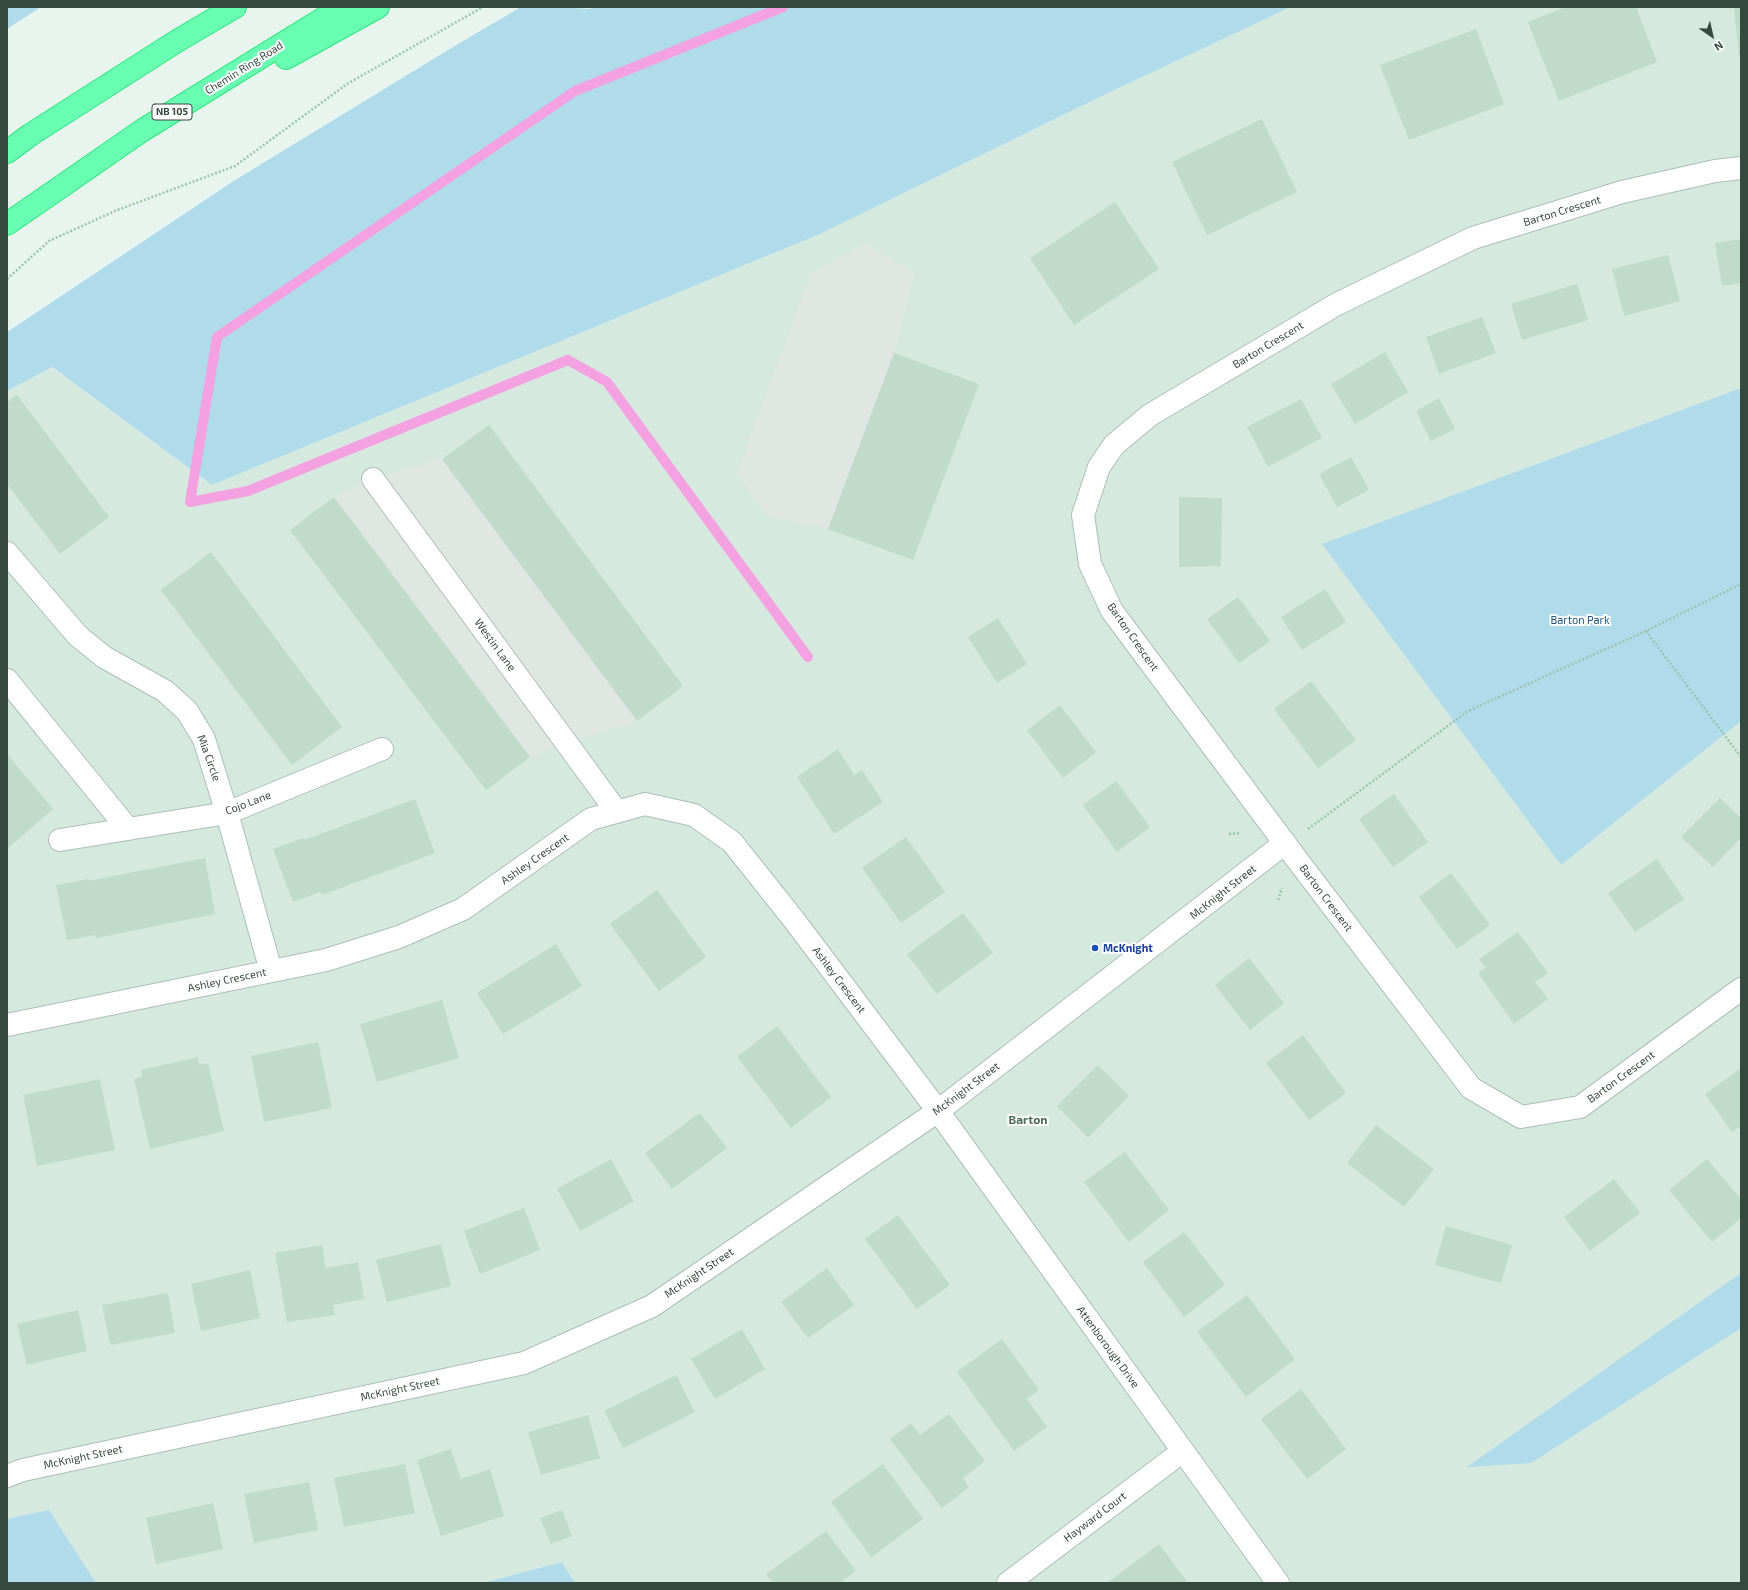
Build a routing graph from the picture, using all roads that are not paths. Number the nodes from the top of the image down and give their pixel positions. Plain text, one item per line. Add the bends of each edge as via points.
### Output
1 (220, 7) edge
2 (235, 7) edge
3 (342, 7) edge
4 (378, 7) edge
5 (177, 41) junction
6 (144, 130) junction
7 (7, 152) edge
8 (1741, 168) edge
9 (7, 224) edge
10 (373, 479) dead end
11 (7, 552) edge
12 (7, 680) edge
13 (382, 749) dead end
14 (617, 812) junction
15 (227, 813) junction
16 (128, 829) junction
17 (60, 840) dead end
18 (1285, 843) junction
19 (271, 971) junction
20 (1741, 989) edge
21 (7, 1025) edge
22 (938, 1111) junction
23 (1183, 1451) junction
24 (7, 1476) edge
25 (1008, 1583) edge
26 (1278, 1583) edge

1 - 5 highway
2 - 5 highway
3 - 6 highway, Chemin Ring Road / NB 105
4 - 6 highway via 273,66
5 - 7 highway
6 - 9 highway, Chemin Ring Road / NB 105
8 - 18 street, Barton Crescent via 1715,171 1622,192 1473,238 1337,304 1150,415 1114,445 1099,467 1083,515 1090,564 1112,611
10 - 14 street, Westin Lane
11 - 15 street, Mia Circle via 78,636 104,657 165,690 187,712 204,739
12 - 16 street
13 - 15 street, Cojo Lane
14 - 19 street, Ashley Crescent via 591,820 463,909 400,937 326,960
14 - 22 street, Ashley Crescent via 645,804 694,815 732,842
15 - 16 street, Cojo Lane
15 - 19 street, Mia Circle
16 - 17 street, Cojo Lane
18 - 20 street, Barton Crescent via 1471,1088 1521,1117 1580,1107
18 - 22 street, McKnight Street
19 - 21 street, Ashley Crescent
22 - 23 street, Attenborough Drive
22 - 24 street, McKnight Street via 652,1306 524,1363 31,1468
23 - 25 street, Hayward Court
23 - 26 street, Attenborough Drive

